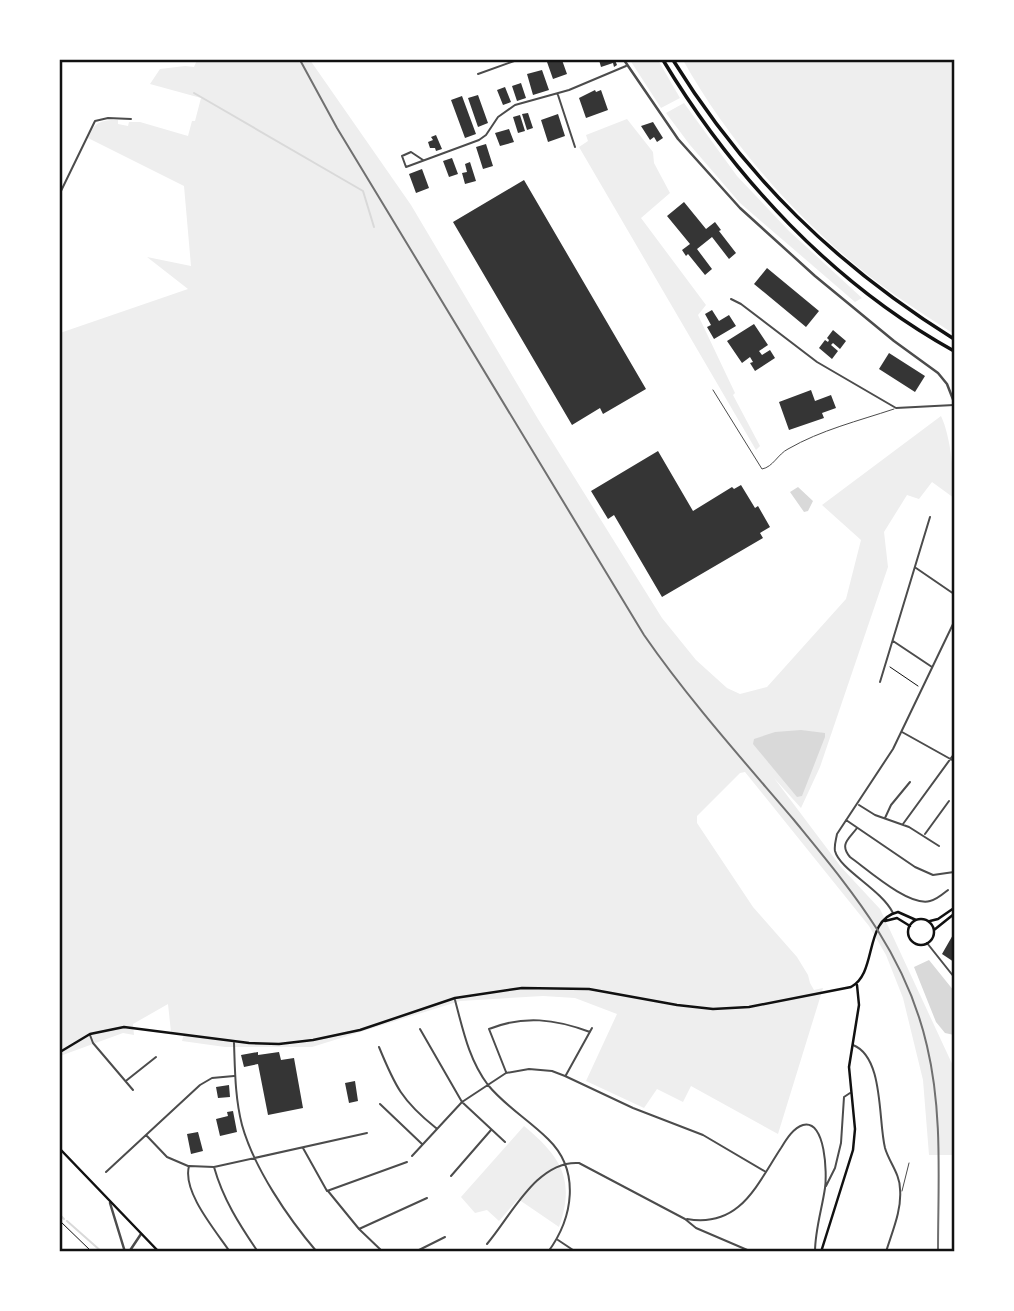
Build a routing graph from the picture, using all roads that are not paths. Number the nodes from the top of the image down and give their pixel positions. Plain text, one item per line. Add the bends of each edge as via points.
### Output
1 (517, 60) edge
2 (624, 60) edge
3 (663, 60) edge
4 (673, 60) edge
5 (627, 66) junction
6 (478, 74) dead end
7 (557, 94) junction
8 (131, 119) dead end
9 (575, 147) dead end
10 (424, 160) junction
11 (60, 193) edge
12 (731, 299) dead end
13 (954, 340) edge
14 (954, 352) edge
15 (713, 390) dead end
16 (954, 403) edge
17 (896, 408) junction
18 (930, 517) dead end
19 (916, 568) junction
20 (954, 594) edge
21 (954, 622) edge
22 (892, 640) junction
23 (933, 668) junction
24 (880, 682) dead end
25 (901, 731) junction
26 (954, 754) edge
27 (953, 760) edge
28 (910, 782) dead end
29 (948, 801) dead end
30 (858, 804) junction
31 (885, 819) junction
32 (846, 820) junction
33 (903, 824) junction
34 (857, 828) junction
35 (924, 835) junction
36 (939, 846) dead end
37 (954, 873) edge
38 (948, 890) dead end
39 (954, 908) edge
40 (893, 913) junction
41 (954, 914) edge
42 (895, 918) junction
43 (916, 920) junction
44 (884, 921) junction
45 (929, 922) junction
46 (910, 926) junction
47 (934, 930) junction
48 (927, 943) junction
49 (954, 971) edge
50 (952, 974) junction
51 (954, 977) edge
52 (857, 984) junction
53 (455, 998) junction
54 (592, 1028) dead end
55 (420, 1029) dead end
56 (590, 1032) junction
57 (90, 1034) junction
58 (233, 1041) junction
59 (852, 1044) junction
60 (379, 1046) dead end
61 (60, 1052) edge
62 (156, 1057) dead end
63 (506, 1073) junction
64 (235, 1076) junction
65 (565, 1076) junction
66 (127, 1080) junction
67 (488, 1084) junction
68 (134, 1090) dead end
69 (851, 1093) junction
70 (462, 1102) junction
71 (380, 1104) dead end
72 (437, 1129) junction
73 (492, 1129) junction
74 (368, 1133) dead end
75 (146, 1135) junction
76 (505, 1142) dead end
77 (423, 1145) junction
78 (302, 1147) junction
79 (60, 1149) edge
80 (412, 1156) dead end
81 (255, 1157) junction
82 (407, 1162) dead end
83 (909, 1163) dead end
84 (565, 1164) junction
85 (189, 1166) junction
86 (214, 1167) junction
87 (106, 1172) dead end
88 (765, 1172) junction
89 (451, 1176) dead end
90 (825, 1186) junction
91 (327, 1191) junction
92 (900, 1194) junction
93 (428, 1198) dead end
94 (109, 1199) junction
95 (685, 1219) junction
96 (359, 1229) junction
97 (142, 1234) junction
98 (445, 1237) dead end
99 (557, 1239) junction
100 (487, 1244) dead end
101 (127, 1251) edge
102 (159, 1251) edge
103 (230, 1251) edge
104 (258, 1251) edge
105 (317, 1251) edge
106 (383, 1251) edge
107 (415, 1251) edge
108 (548, 1251) edge
109 (576, 1251) edge
110 (752, 1251) edge
111 (815, 1251) edge
112 (821, 1251) edge
113 (886, 1251) edge

1 - 6 street
2 - 5 street
3 - 14 highway via 726,152 788,222 850,279
4 - 13 highway via 733,148 797,218 885,294
5 - 7 street
5 - 16 street via 678,139 740,208 815,276 938,373
7 - 9 street
7 - 10 street via 515,106 498,117 479,140
8 - 11 street via 95,121
10 - 10 street via 406,167 402,156 411,152
12 - 17 street via 817,362
15 - 17 lane via 762,468 815,436
16 - 17 street
18 - 19 street
19 - 20 street
19 - 22 street
21 - 23 street
22 - 23 street
22 - 24 street
23 - 25 street
25 - 27 street
25 - 30 street
26 - 27 street
27 - 33 street
28 - 31 street
29 - 35 street
30 - 31 street
30 - 32 street
31 - 33 street
32 - 34 street
32 - 40 street via 837,834 835,852 880,894
33 - 35 street
34 - 37 street via 930,874
34 - 38 street via 844,850 894,888 921,902 932,901
35 - 36 street
39 - 45 main road
40 - 42 main road
40 - 43 main road
40 - 44 main road
41 - 47 main road
42 - 44 main road
42 - 46 main road
43 - 45 main road
43 - 46 main road
44 - 52 main road
45 - 47 main road
46 - 48 main road via 912,941
47 - 48 main road
48 - 50 street
49 - 50 street
50 - 51 street
52 - 53 main road via 780,1002 722,1009 563,987 499,990
52 - 59 main road via 859,1004
53 - 58 main road via 332,1037 279,1044
53 - 67 street via 471,1055
54 - 56 street
55 - 70 street
56 - 63 street via 525,1019 489,1029
56 - 65 street
57 - 58 main road via 142,1028
57 - 61 main road
57 - 66 street
58 - 64 street
59 - 69 main road
59 - 92 street via 864,1051 872,1067 884,1145
60 - 72 street via 400,1092
62 - 66 street
63 - 65 street via 529,1069
63 - 67 street
64 - 75 street via 212,1078 200,1085
64 - 81 street via 242,1124
65 - 88 street via 703,1135
66 - 68 street
67 - 70 street
67 - 84 street via 551,1142
69 - 90 street via 844,1097 838,1156
69 - 112 main road via 853,1150
70 - 72 street
70 - 73 street
71 - 77 street
72 - 77 street
73 - 76 street
73 - 89 street
74 - 78 street
75 - 85 street via 167,1157
75 - 87 street
77 - 80 street
78 - 81 street
78 - 91 street
79 - 94 main road
81 - 86 street
81 - 105 street
82 - 91 street
83 - 92 lane
84 - 95 street via 579,1163
84 - 99 street via 570,1205
84 - 100 street via 537,1180
85 - 86 street
85 - 103 street via 191,1191
86 - 104 street via 232,1214
88 - 90 street via 791,1135 800,1126 810,1125 823,1146
88 - 95 street via 752,1194 725,1216 709,1221
90 - 111 street
91 - 96 street
92 - 113 street
93 - 96 street
94 - 97 main road
94 - 101 street
95 - 110 street
96 - 106 street
97 - 101 street
97 - 102 main road
98 - 107 street
99 - 108 street
99 - 109 street

